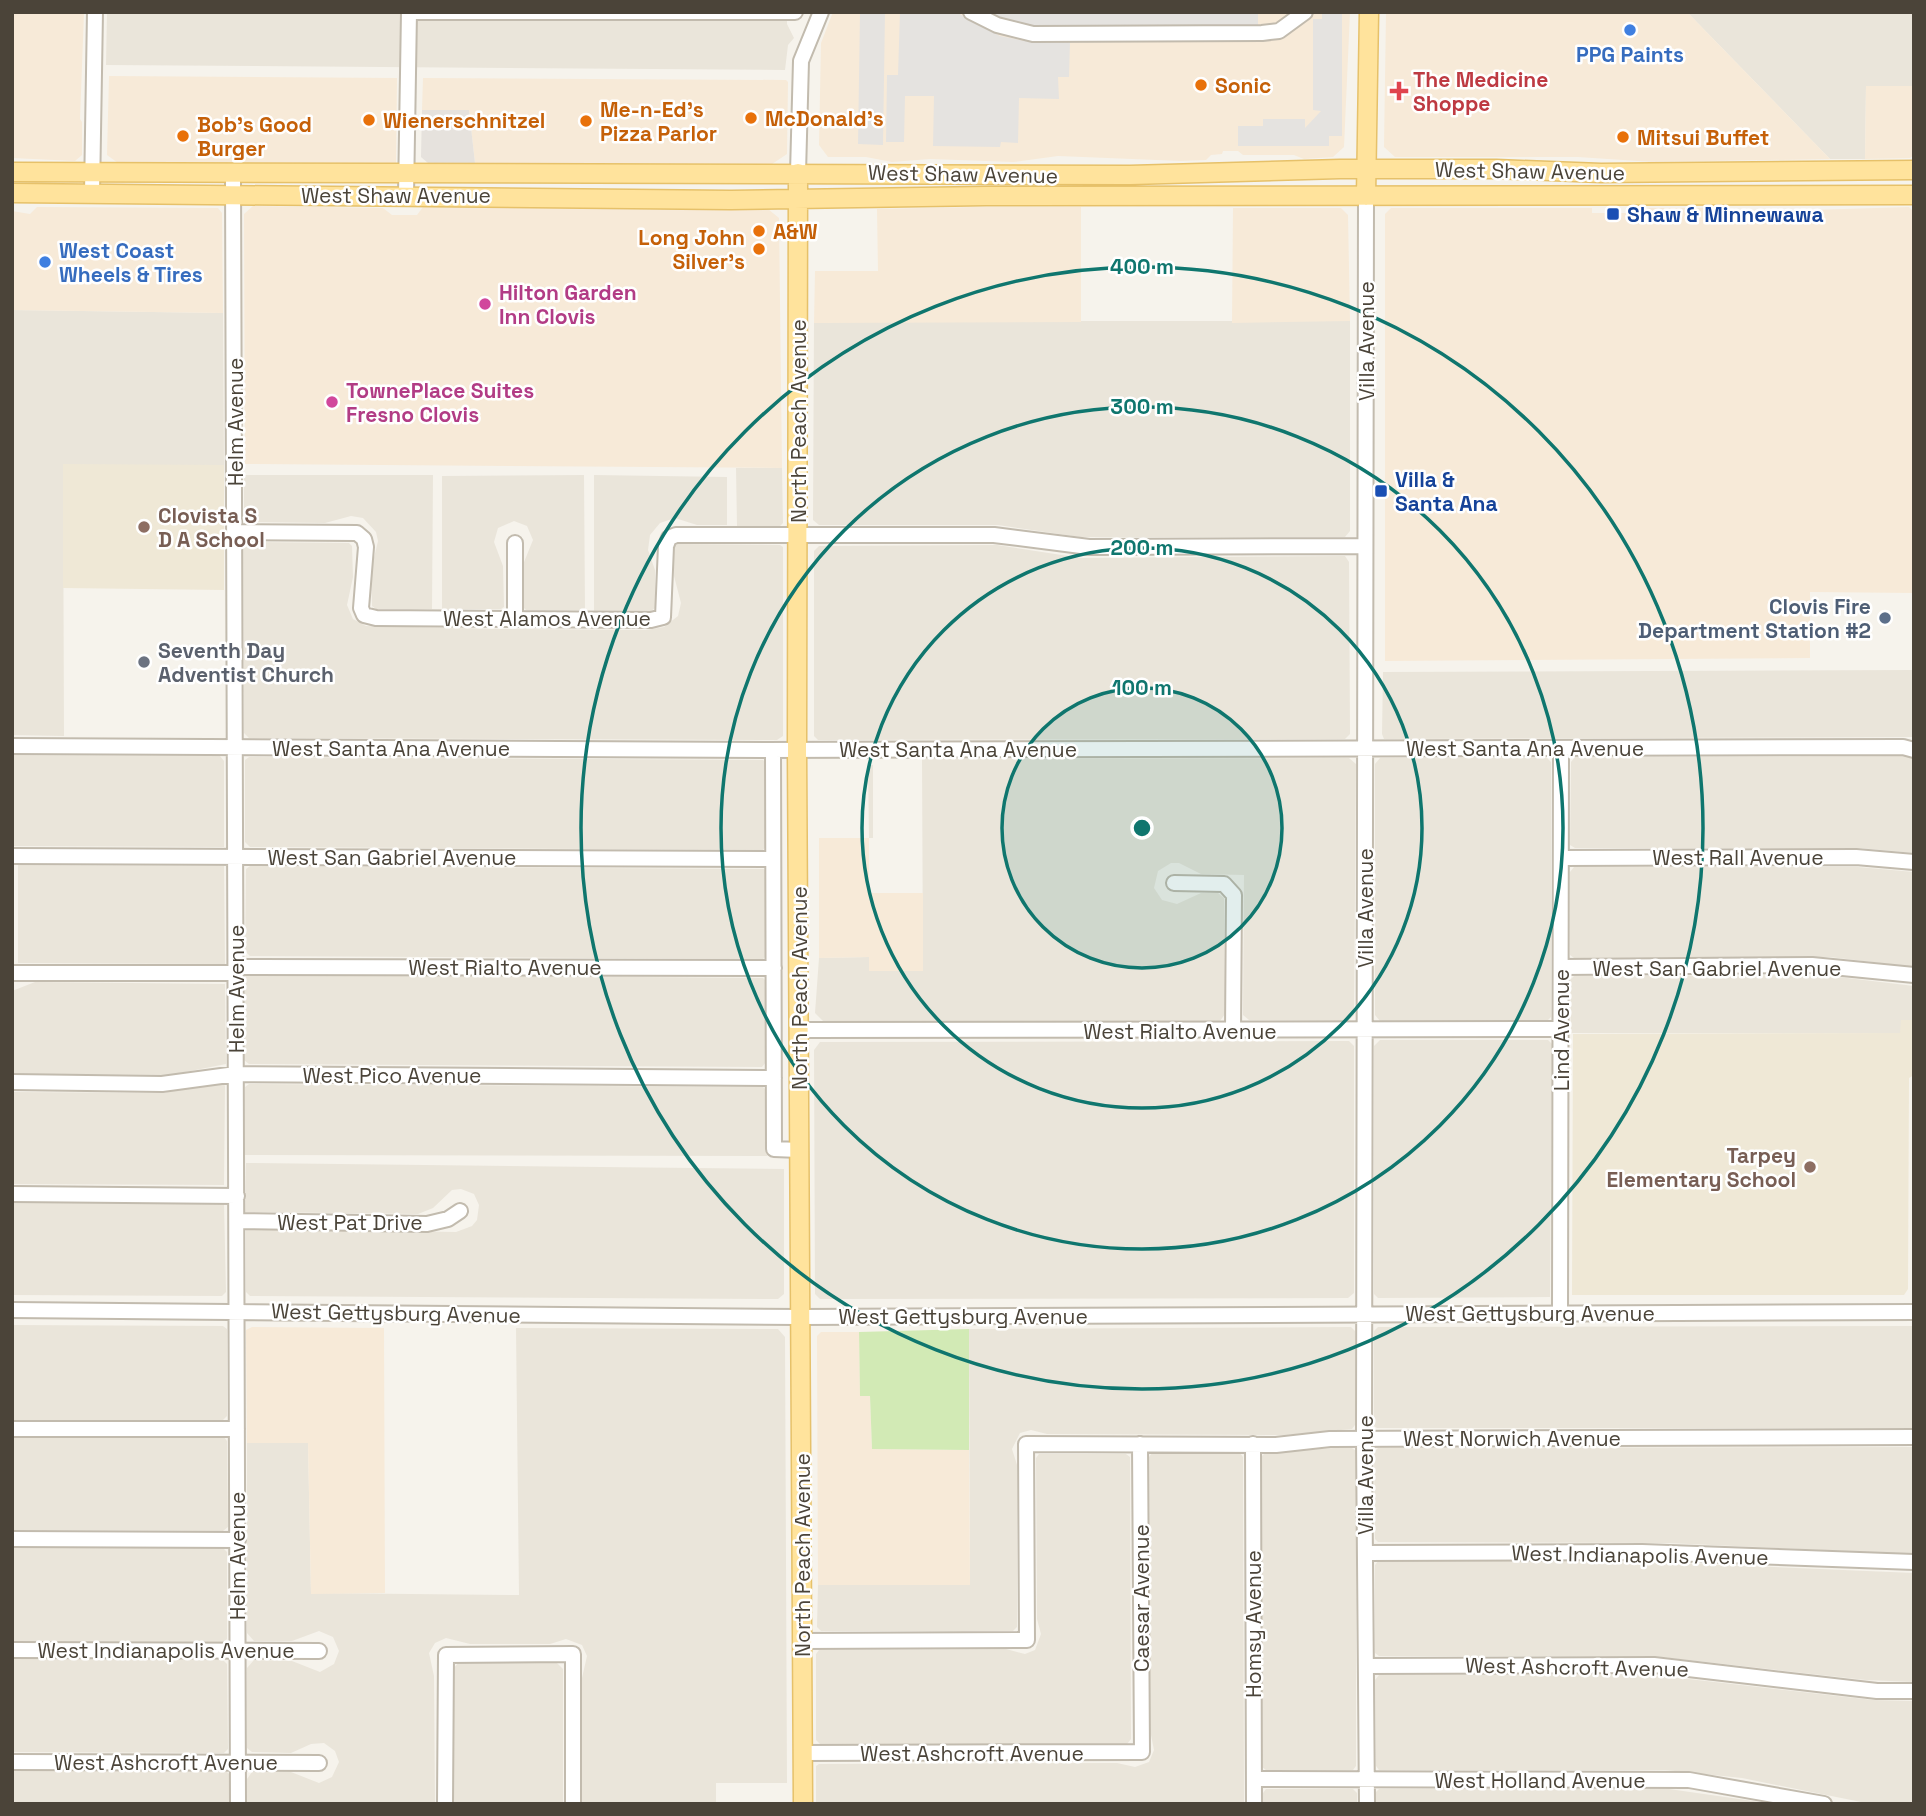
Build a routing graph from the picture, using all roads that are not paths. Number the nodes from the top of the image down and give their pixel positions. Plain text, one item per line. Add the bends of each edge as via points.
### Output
1 (94, 12) edge
2 (409, 12) edge
3 (795, 12) edge
4 (821, 12) edge
5 (971, 12) edge
6 (1305, 12) edge
7 (1369, 12) edge
8 (1367, 169) junction
9 (1914, 170) edge
10 (1773, 171) junction
11 (12, 172) edge
12 (92, 173) junction
13 (798, 173) junction
14 (1644, 173) junction
15 (233, 174) junction
16 (406, 174) junction
17 (1082, 175) junction
18 (12, 193) edge
19 (92, 193) junction
20 (233, 194) junction
21 (1543, 194) junction
22 (1650, 194) junction
23 (406, 195) junction
24 (1914, 195) edge
25 (986, 196) junction
26 (1366, 196) junction
27 (797, 200) junction
28 (235, 532) junction
29 (798, 536) junction
30 (515, 543) dead end
31 (1365, 546) junction
32 (514, 618) junction
33 (12, 746) edge
34 (234, 747) junction
35 (1910, 747) edge
36 (1561, 748) junction
37 (1366, 749) junction
38 (773, 750) junction
39 (797, 750) junction
40 (12, 856) edge
41 (236, 856) junction
42 (1562, 858) junction
43 (772, 859) junction
44 (1914, 862) edge
45 (1174, 883) dead end
46 (1562, 967) junction
47 (774, 968) junction
48 (236, 970) junction
49 (12, 973) edge
50 (1914, 975) edge
51 (1561, 1029) junction
52 (800, 1030) junction
53 (1365, 1030) junction
54 (1233, 1031) junction
55 (236, 1074) junction
56 (774, 1078) junction
57 (12, 1082) edge
58 (799, 1150) junction
59 (12, 1194) edge
60 (237, 1196) junction
61 (460, 1211) dead end
62 (237, 1221) junction
63 (12, 1310) edge
64 (237, 1311) junction
65 (1560, 1312) junction
66 (1914, 1312) edge
67 (1365, 1313) junction
68 (800, 1317) junction
69 (12, 1429) edge
70 (237, 1429) junction
71 (1914, 1437) edge
72 (1364, 1439) junction
73 (1140, 1444) junction
74 (1253, 1444) junction
75 (12, 1539) edge
76 (238, 1539) junction
77 (1365, 1553) junction
78 (1914, 1562) edge
79 (802, 1642) junction
80 (12, 1650) edge
81 (236, 1651) junction
82 (319, 1651) dead end
83 (1366, 1666) junction
84 (1914, 1691) edge
85 (1142, 1752) joint
86 (802, 1753) junction
87 (12, 1762) edge
88 (238, 1763) junction
89 (319, 1763) dead end
90 (1254, 1779) junction
91 (1367, 1780) junction
92 (238, 1804) edge
93 (445, 1804) edge
94 (573, 1804) edge
95 (803, 1804) edge
96 (1254, 1804) edge
97 (1367, 1804) edge
98 (1824, 1804) edge

1 - 12 street
2 - 3 street
2 - 16 street
4 - 13 street via 801,61
5 - 6 street via 997,26 1033,34 1222,34 1274,32
7 - 8 main road, Villa Avenue
8 - 14 main road, West Shaw Avenue
8 - 17 main road, West Shaw Avenue
8 - 26 main road, Villa Avenue
9 - 10 main road, West Shaw Avenue
10 - 14 main road, West Shaw Avenue
10 - 22 main road via 1758,181 1662,183
11 - 12 main road, West Shaw Avenue
12 - 15 main road, West Shaw Avenue
12 - 19 street
13 - 16 main road, West Shaw Avenue
13 - 17 main road, West Shaw Avenue
13 - 27 main road, North Peach Avenue
14 - 21 main road via 1636,184 1555,184
15 - 16 main road, West Shaw Avenue
15 - 20 street, Helm Avenue
16 - 23 street
17 - 25 main road via 1068,186 998,186
18 - 19 main road, West Shaw Avenue
19 - 20 main road, West Shaw Avenue
20 - 23 main road, West Shaw Avenue
20 - 28 street, Helm Avenue
21 - 22 main road, West Shaw Avenue
21 - 26 main road, West Shaw Avenue
22 - 24 main road, West Shaw Avenue
23 - 27 main road, West Shaw Avenue
25 - 26 main road, West Shaw Avenue
25 - 27 main road, West Shaw Avenue
26 - 31 street, Villa Avenue
27 - 29 main road, North Peach Avenue
28 - 32 street, West Alamos Avenue via 357,533 366,547 360,599 364,615
28 - 34 street, Helm Avenue
29 - 31 street, West Alamos Avenue via 994,535 1089,547
29 - 32 street, West Alamos Avenue via 669,538 663,617
29 - 39 main road, North Peach Avenue
30 - 32 street
31 - 37 street, Villa Avenue
33 - 34 street, West Santa Ana Avenue
34 - 38 street, West Santa Ana Avenue
34 - 41 street, Helm Avenue
35 - 36 street, West Santa Ana Avenue
36 - 37 street, West Santa Ana Avenue
36 - 42 street, Lind Avenue
37 - 39 street, West Santa Ana Avenue
37 - 53 street, Villa Avenue
38 - 39 street, West Santa Ana Avenue
38 - 43 street
39 - 52 main road, North Peach Avenue
40 - 41 street, West San Gabriel Avenue
41 - 43 street, West San Gabriel Avenue
41 - 48 street, Helm Avenue
42 - 44 street, West Rall Avenue via 1856,857
42 - 46 street, Lind Avenue
43 - 47 street
45 - 54 street via 1224,884 1234,895
46 - 50 street, West San Gabriel Avenue via 1812,965
46 - 51 street, Lind Avenue
47 - 48 street, West Rialto Avenue
47 - 56 street
48 - 49 street, West Rialto Avenue
48 - 55 street, Helm Avenue
51 - 53 street, West Rialto Avenue
51 - 65 street, Lind Avenue
52 - 54 street, West Rialto Avenue
52 - 58 main road, North Peach Avenue
53 - 54 street, West Rialto Avenue
53 - 67 street, Villa Avenue
55 - 56 street, West Pico Avenue
55 - 57 street, West Pico Avenue via 162,1084
55 - 60 street, Helm Avenue
56 - 58 street via 774,1149
58 - 68 main road, North Peach Avenue
59 - 60 street
60 - 62 street, Helm Avenue
61 - 62 street, West Pat Drive via 427,1223
62 - 64 street, Helm Avenue
63 - 64 street, West Gettysburg Avenue
64 - 68 street, West Gettysburg Avenue
64 - 70 street, Helm Avenue
65 - 66 street, West Gettysburg Avenue
65 - 67 street, West Gettysburg Avenue
67 - 68 street, West Gettysburg Avenue
67 - 72 street, Villa Avenue
68 - 79 main road, North Peach Avenue
69 - 70 street
70 - 76 street, Helm Avenue
71 - 72 street, West Norwich Avenue
72 - 74 street, West Norwich Avenue
72 - 77 street, Villa Avenue
73 - 74 street, West Norwich Avenue
73 - 79 street, West Norwich Avenue via 1027,1444 1027,1640
73 - 85 street, Caesar Avenue
74 - 90 street, Homsy Avenue
75 - 76 street
76 - 81 street, Helm Avenue
77 - 78 street, West Indianapolis Avenue via 1642,1552
77 - 83 street, Villa Avenue
79 - 86 main road, North Peach Avenue
80 - 81 street, West Indianapolis Avenue
81 - 82 street, West Indianapolis Avenue
81 - 88 street, Helm Avenue
83 - 84 street, West Ashcroft Avenue via 1654,1665 1877,1691
83 - 91 street, Villa Avenue
85 - 86 street, West Ashcroft Avenue
86 - 95 main road, North Peach Avenue
87 - 88 street, West Ashcroft Avenue
88 - 89 street, West Ashcroft Avenue
88 - 92 street, Helm Avenue
90 - 91 street, West Holland Avenue
90 - 96 street, Homsy Avenue
91 - 97 street, Villa Avenue
91 - 98 street, West Holland Avenue via 1689,1780
93 - 94 street via 446,1655 573,1654

